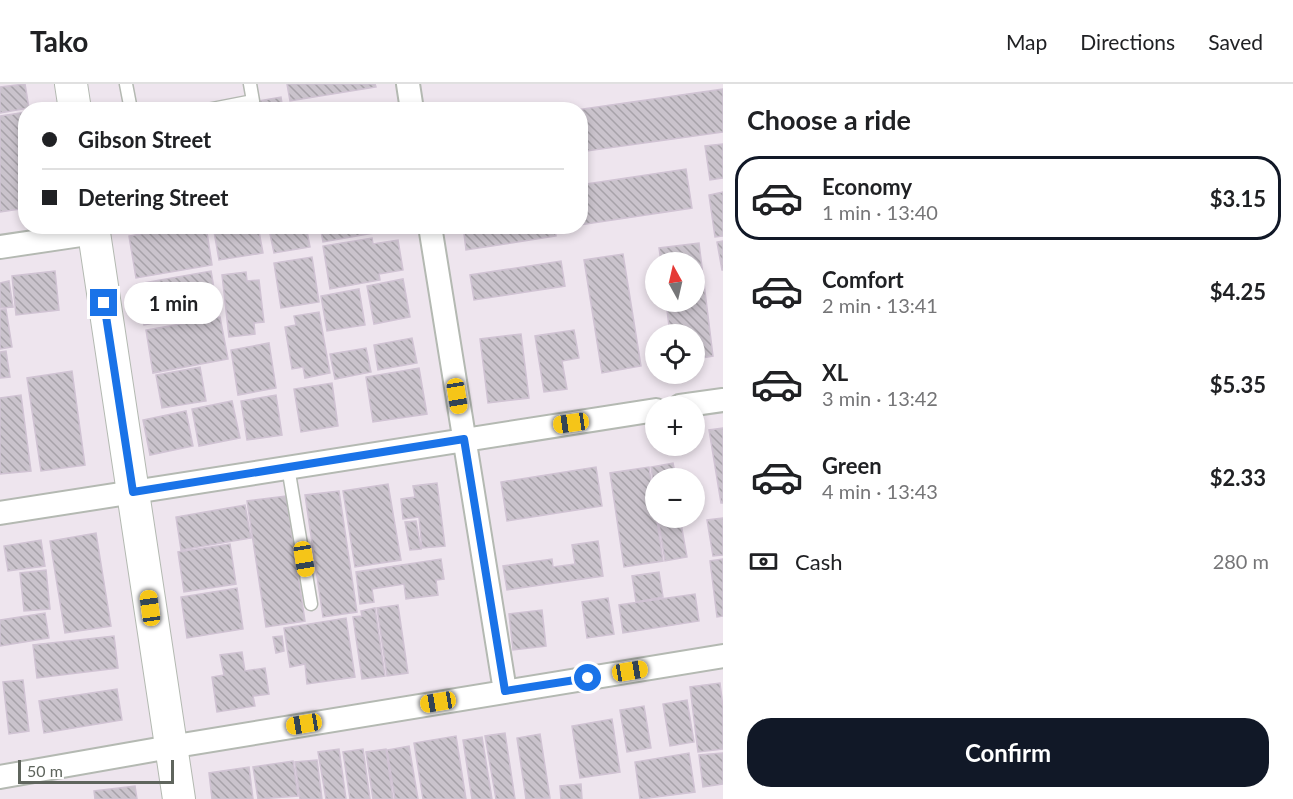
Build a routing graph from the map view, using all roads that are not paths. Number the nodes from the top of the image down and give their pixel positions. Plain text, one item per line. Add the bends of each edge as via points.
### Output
1 (71, 84) edge
2 (126, 84) edge
3 (250, 84) edge
4 (408, 84) edge
5 (74, 102) edge
6 (129, 102) edge
7 (244, 102) edge
8 (411, 102) edge
9 (71, 234) edge
10 (94, 234) edge
11 (431, 234) edge
12 (0, 247) edge
13 (723, 400) edge
14 (705, 403) edge
15 (645, 412) edge
16 (464, 439) junction
17 (288, 467) junction
18 (133, 492) junction
19 (0, 513) edge
20 (311, 604) dead end
21 (723, 656) edge
22 (505, 691) junction
23 (170, 747) junction
24 (0, 777) edge
25 (179, 799) edge

1 - 5 street
2 - 6 lane
3 - 7 lane via 253,100
4 - 8 street
9 - 12 street
10 - 18 street
11 - 16 street
13 - 14 street
15 - 16 street
16 - 17 street
16 - 22 street
17 - 18 street
17 - 20 lane
18 - 19 street
18 - 23 street
21 - 22 street
22 - 23 street
23 - 24 street
23 - 25 street

